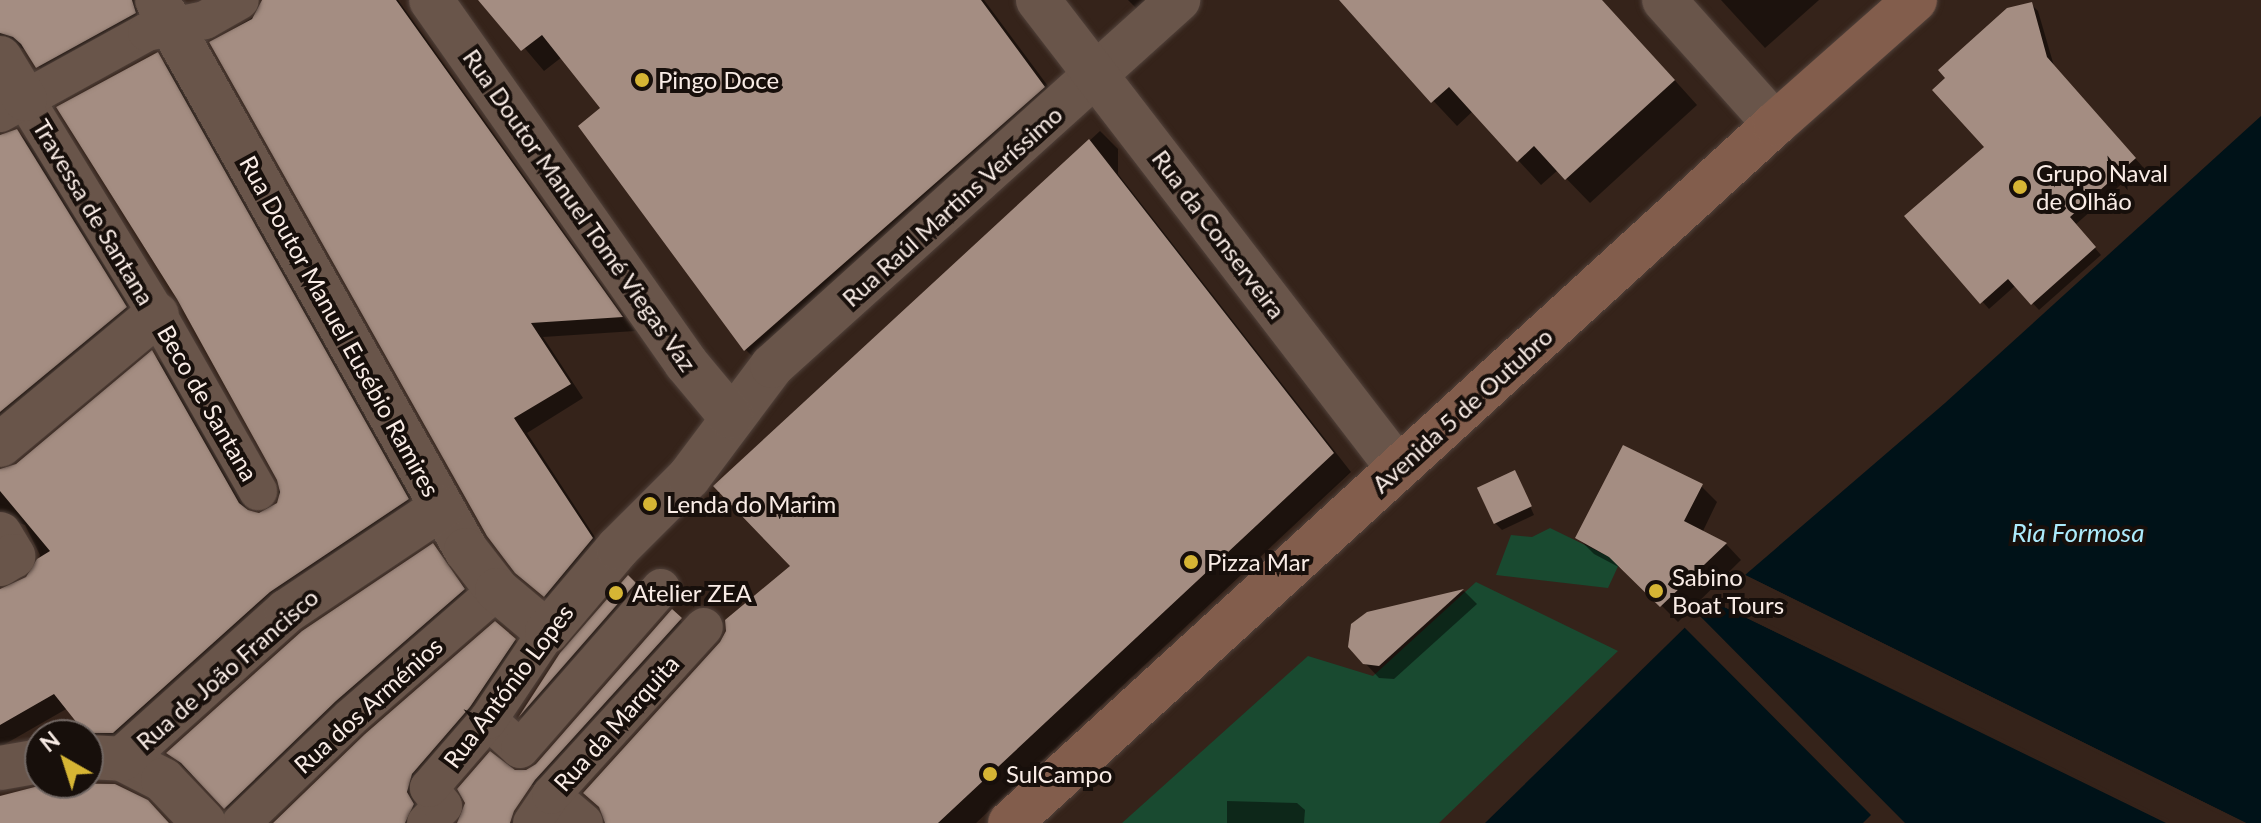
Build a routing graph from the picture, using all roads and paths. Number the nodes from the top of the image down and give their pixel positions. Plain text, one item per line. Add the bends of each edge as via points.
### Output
1 (240, 0) edge
2 (431, 0) edge
3 (1038, 0) edge
4 (1178, 0) edge
5 (1664, 0) edge
6 (1915, 0) edge
7 (166, 13) edge
8 (0, 58) edge
9 (1098, 75) junction
10 (13, 106) edge
11 (1775, 124) junction
12 (157, 314) junction
13 (731, 417) junction
14 (0, 445) edge
15 (1398, 468) junction
16 (258, 491) dead end
17 (441, 508) junction
18 (618, 548) joint
19 (661, 588) dead end
20 (497, 590) junction
21 (704, 627) dead end
22 (547, 632) junction
23 (488, 720) junction
24 (105, 758) edge
25 (24, 764) edge
26 (0, 768) edge
27 (542, 809) edge
28 (204, 823) edge
29 (241, 823) edge
30 (426, 823) edge
31 (584, 823) edge
32 (1010, 823) edge

1 - 7 street via 205,20
2 - 13 street, Rua Doutor Manuel Tomé Viegas Vaz via 686,363
3 - 9 street, Rua da Conserveira
4 - 9 street, Rua Raúl Martins Veríssimo
5 - 11 street
6 - 11 main road, Avenida 5 de Outubro
7 - 10 street via 147,32
7 - 17 street, Rua Doutor Manuel Eusébio Ramires
8 - 10 street
9 - 13 street, Rua Raúl Martins Veríssimo via 772,366
9 - 15 street, Rua da Conserveira
10 - 12 street, Travessa de Santana
11 - 15 main road, Avenida 5 de Outubro
12 - 14 street, Travessa de Santana
12 - 16 street, Beco de Santana
13 - 18 street, Rua Raúl Martins Veríssimo via 689,477
15 - 32 main road, Avenida 5 de Outubro
17 - 20 street, Rua Doutor Manuel Eusébio Ramires
17 - 24 street, Rua de João Francisco via 287,611
18 - 22 street, Rua António Lopes
19 - 23 street via 520,749
20 - 22 street, Rua Doutor Manuel Eusébio Ramires
20 - 29 street, Rua dos Arménios via 350,718
21 - 27 street, Rua da Marquita
22 - 23 street, Rua António Lopes
23 - 30 street, Rua António Lopes via 429,788 443,806
24 - 28 street via 163,780
25 - 26 street
27 - 31 street

